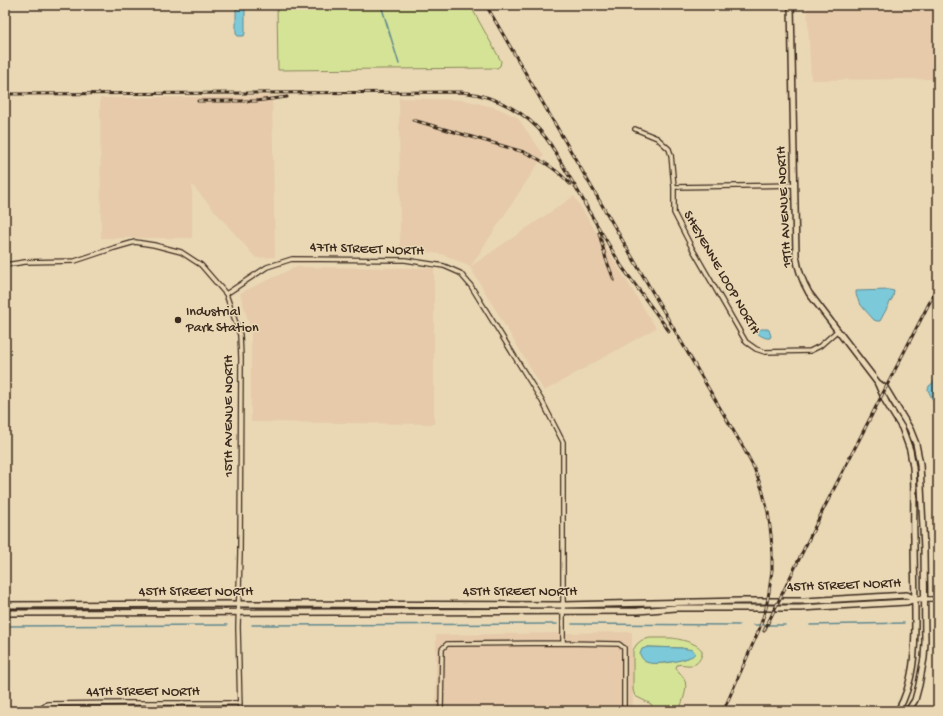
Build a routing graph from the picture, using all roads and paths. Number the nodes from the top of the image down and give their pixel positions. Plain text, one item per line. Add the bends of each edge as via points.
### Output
1 (791, 5) edge
2 (635, 129) dead end
3 (795, 185) junction
4 (674, 186) junction
5 (5, 265) edge
6 (226, 294) junction
7 (838, 330) junction
8 (877, 382) junction
9 (915, 599) junction
10 (924, 599) junction
11 (938, 599) edge
12 (239, 604) junction
13 (5, 605) edge
14 (563, 605) junction
15 (562, 612) junction
16 (239, 613) junction
17 (5, 614) edge
18 (563, 643) junction
19 (240, 703) junction
20 (42, 711) edge
21 (240, 711) edge
22 (441, 711) edge
23 (624, 711) edge
24 (898, 711) edge
25 (908, 711) edge

1 - 3 main road, 19TH AVENUE NORTH
2 - 4 street, SHEYENNE LOOP NORTH via 657,138 669,149
3 - 4 street
3 - 7 main road, 19TH AVENUE NORTH via 796,255 799,270 810,293
4 - 7 street, SHEYENNE LOOP NORTH via 674,213 746,342 765,352 810,351
5 - 6 street, 15TH AVENUE NORTH via 75,261 135,242 181,252 200,266
6 - 12 street, 15TH AVENUE NORTH via 240,335
6 - 14 street, 47TH STREET NORTH via 267,267 292,259 405,260 444,266 460,273 471,286 542,401 563,442
7 - 8 main road, 19TH AVENUE NORTH
8 - 9 main road, 19TH AVENUE NORTH via 902,428 913,466
8 - 10 main road, 19TH AVENUE NORTH via 886,389 902,416 918,452
9 - 10 main road
9 - 14 main road, 45TH STREET NORTH via 907,595 804,601
9 - 15 main road, 45TH STREET NORTH via 907,602 800,608 676,608
9 - 24 main road, 19TH AVENUE NORTH via 912,671
10 - 11 street
10 - 25 main road, 19TH AVENUE NORTH via 924,658 919,685
12 - 13 main road, 45TH STREET NORTH
12 - 14 main road, 45TH STREET NORTH
12 - 16 street, 15TH AVENUE NORTH
14 - 15 street
15 - 16 main road, 45TH STREET NORTH
15 - 18 street
16 - 17 main road, 45TH STREET NORTH
16 - 19 street, 15TH AVENUE NORTH
18 - 22 street via 447,644 442,649
18 - 23 street via 619,644 624,648
19 - 20 street, 44TH STREET NORTH via 47,704
19 - 21 street, 15TH AVENUE NORTH

